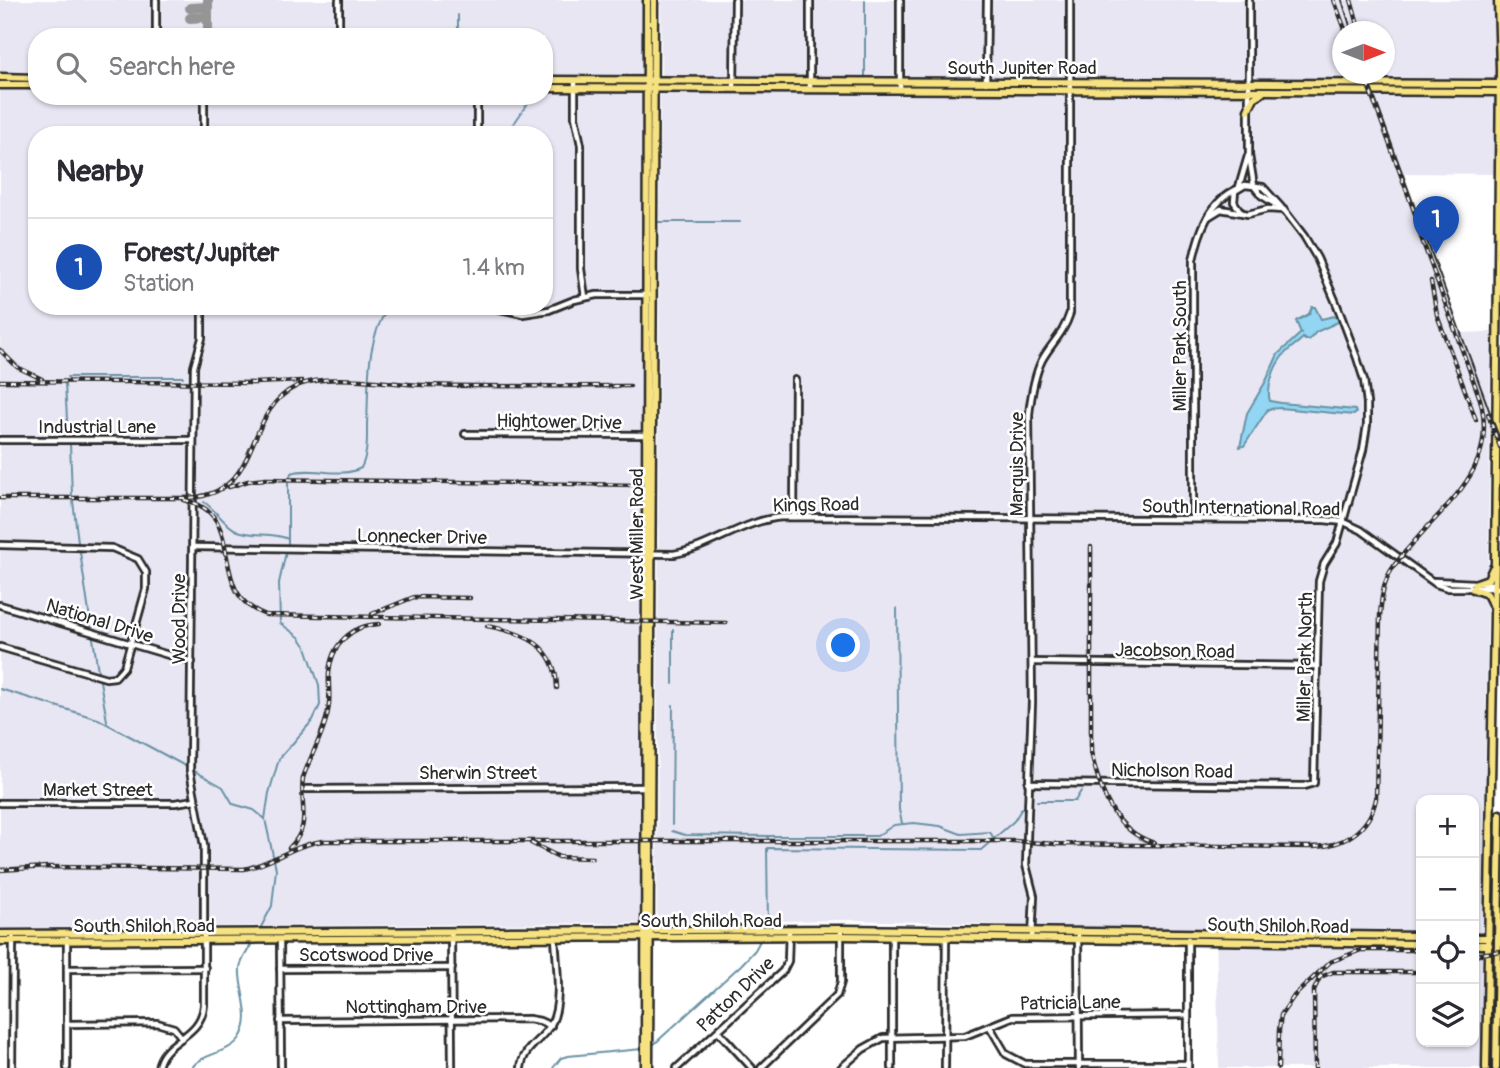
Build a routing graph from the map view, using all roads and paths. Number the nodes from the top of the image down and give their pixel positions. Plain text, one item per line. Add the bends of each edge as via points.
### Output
1 (156, 0) edge
2 (339, 0) edge
3 (647, 0) edge
4 (654, 0) edge
5 (735, 0) edge
6 (810, 0) edge
7 (900, 0) edge
8 (987, 0) edge
9 (1070, 0) edge
10 (1249, 0) edge
11 (1498, 0) edge
12 (156, 28) edge
13 (339, 28) edge
14 (0, 77) edge
15 (28, 78) edge
16 (553, 81) edge
17 (810, 81) junction
18 (986, 82) junction
19 (1500, 84) edge
20 (0, 85) edge
21 (28, 85) edge
22 (575, 85) junction
23 (651, 85) junction
24 (734, 85) junction
25 (856, 86) junction
26 (900, 86) junction
27 (941, 86) junction
28 (553, 87) edge
29 (1070, 87) junction
30 (1249, 88) junction
31 (1320, 88) junction
32 (1425, 88) junction
33 (810, 89) junction
34 (986, 90) junction
35 (1264, 92) junction
36 (1500, 92) edge
37 (204, 105) edge
38 (477, 105) edge
39 (1248, 110) junction
40 (204, 126) edge
41 (477, 126) edge
42 (1248, 156) junction
43 (1254, 186) junction
44 (1238, 188) junction
45 (1261, 195) junction
46 (1284, 210) junction
47 (1242, 212) junction
48 (1254, 212) junction
49 (1207, 218) junction
50 (1499, 231) edge
51 (1499, 281) edge
52 (650, 295) junction
53 (586, 297) junction
54 (553, 308) edge
55 (202, 315) edge
56 (1498, 326) edge
57 (795, 380) dead end
58 (1498, 383) edge
59 (465, 434) dead end
60 (649, 435) junction
61 (0, 440) edge
62 (193, 440) junction
63 (794, 517) junction
64 (1029, 518) junction
65 (1193, 519) junction
66 (1344, 522) junction
67 (0, 545) edge
68 (193, 547) junction
69 (648, 554) junction
70 (1495, 559) junction
71 (1473, 587) junction
72 (1497, 587) edge
73 (0, 605) edge
74 (1493, 607) junction
75 (131, 644) junction
76 (0, 647) edge
77 (192, 662) junction
78 (1032, 662) junction
79 (1496, 664) edge
80 (1317, 666) junction
81 (1492, 758) junction
82 (1500, 758) edge
83 (1028, 783) junction
84 (1314, 783) joint
85 (647, 787) junction
86 (306, 789) dead end
87 (195, 800) junction
88 (0, 803) edge
89 (1490, 809) junction
90 (1500, 811) edge
91 (647, 933) junction
92 (789, 933) junction
93 (841, 933) junction
94 (892, 933) junction
95 (0, 934) edge
96 (555, 934) junction
97 (946, 934) junction
98 (451, 935) junction
99 (1032, 935) junction
100 (1079, 935) junction
101 (204, 936) junction
102 (280, 936) junction
103 (1188, 936) junction
104 (1416, 936) edge
105 (13, 937) junction
106 (67, 937) junction
107 (1479, 939) edge
108 (0, 941) edge
109 (1488, 942) junction
110 (1499, 942) edge
111 (1416, 944) edge
112 (1479, 944) edge
113 (205, 968) junction
114 (452, 968) junction
115 (67, 969) junction
116 (280, 969) junction
117 (1079, 1015) junction
118 (1188, 1015) junction
119 (452, 1020) junction
120 (280, 1021) junction
121 (67, 1024) junction
122 (551, 1026) junction
123 (990, 1027) junction
124 (719, 1032) junction
125 (182, 1038) junction
126 (892, 1038) junction
127 (945, 1038) junction
128 (1079, 1066) edge
129 (1188, 1066) edge
130 (12, 1068) edge
131 (67, 1068) edge
132 (158, 1068) edge
133 (281, 1068) edge
134 (452, 1068) edge
135 (521, 1068) edge
136 (647, 1068) edge
137 (677, 1068) edge
138 (752, 1068) edge
139 (761, 1068) edge
140 (841, 1068) edge
141 (892, 1068) edge
142 (945, 1068) edge
143 (1486, 1068) edge
144 (1496, 1068) edge

1 - 12 street
2 - 13 street
3 - 23 main road, West Miller Road
4 - 23 main road, West Miller Road
5 - 24 street
6 - 17 street
7 - 26 street
8 - 18 street
9 - 29 street, Marquis Drive
10 - 30 street
11 - 19 main road
14 - 15 main road
16 - 22 main road, South Jupiter Road
17 - 24 main road, South Jupiter Road
17 - 25 main road, South Jupiter Road
17 - 33 street
18 - 27 main road, South Jupiter Road
18 - 29 main road, South Jupiter Road
18 - 34 street
19 - 32 main road, South Jupiter Road
19 - 36 main road
20 - 21 main road
22 - 23 main road, South Jupiter Road
22 - 28 main road, South Jupiter Road
22 - 53 street via 581,145 581,269
23 - 24 main road, South Jupiter Road
23 - 52 main road, West Miller Road
24 - 33 main road, South Jupiter Road
25 - 26 main road, South Jupiter Road
25 - 33 main road, South Jupiter Road
26 - 27 main road, South Jupiter Road
27 - 34 main road, South Jupiter Road
29 - 30 main road, South Jupiter Road
29 - 34 main road, South Jupiter Road
29 - 64 street, Marquis Drive via 1070,313 1040,364 1030,400
30 - 31 main road, South Jupiter Road
30 - 35 main road, South Jupiter Road
30 - 39 street
31 - 32 main road, South Jupiter Road
31 - 35 main road, South Jupiter Road
32 - 36 main road, South Jupiter Road
35 - 39 main road
36 - 50 main road
37 - 40 street
38 - 41 street
39 - 42 street
42 - 43 street, Miller Park North
42 - 44 street
43 - 44 street
43 - 45 street, Miller Park North
43 - 46 street via 1263,187
44 - 47 street via 1234,202
44 - 49 street, Miller Park South
45 - 46 street, Miller Park North
45 - 48 street
46 - 48 street
46 - 66 street, Miller Park North via 1325,273 1364,380 1365,445
47 - 48 street
47 - 49 street via 1221,209
49 - 65 street, Miller Park South via 1193,260
50 - 51 main road
51 - 56 main road
52 - 53 street
52 - 60 main road, West Miller Road
53 - 54 street
55 - 62 street, Wood Drive via 194,367
56 - 58 main road
57 - 63 street
58 - 70 main road
59 - 60 street, Hightower Drive
60 - 69 main road, West Miller Road
61 - 62 street, Industrial Lane
62 - 68 street, Wood Drive
63 - 64 street, Kings Road
63 - 69 street, Kings Road via 766,518 684,552
64 - 65 street, South International Road
64 - 78 street, Marquis Drive
65 - 66 street, South International Road
66 - 71 street, South International Road via 1433,582 1448,589
66 - 80 street, Miller Park North via 1320,575
67 - 75 street via 112,548 138,559 146,572 146,589
68 - 69 street, Lonnecker Drive
68 - 77 street, Wood Drive
69 - 85 main road, West Miller Road
70 - 71 main road via 1488,579
70 - 72 main road
71 - 72 street, South International Road
71 - 74 main road via 1487,594
72 - 74 main road
73 - 75 street, National Drive
74 - 79 main road
75 - 76 street via 122,671 110,678
75 - 77 street, National Drive
77 - 87 street, Wood Drive via 190,771
78 - 80 street, Jacobson Road
78 - 83 street, Marquis Drive
79 - 81 main road
80 - 84 street, Miller Park North
81 - 82 main road
81 - 89 main road
83 - 84 street, Nicholson Road
83 - 99 street, Marquis Drive via 1026,865 1034,896
85 - 86 street, Sherwin Street
85 - 91 main road, West Miller Road
85 - 91 main road, West Miller Road
87 - 88 street, Market Street
87 - 101 street, Wood Drive via 204,846
89 - 90 street
89 - 109 main road
90 - 110 main road
91 - 92 main road, South Shiloh Road
91 - 96 main road, South Shiloh Road
91 - 136 main road, West Miller Road
92 - 93 main road, South Shiloh Road
92 - 124 street, Patton Drive via 783,971
93 - 94 main road, South Shiloh Road
93 - 139 street via 837,995
94 - 97 main road, South Shiloh Road
94 - 126 street
95 - 105 main road, South Shiloh Road
96 - 98 main road, South Shiloh Road
96 - 122 street via 556,1010
97 - 99 main road, South Shiloh Road
97 - 127 street
98 - 102 main road, South Shiloh Road
98 - 114 street
99 - 100 main road, South Shiloh Road
100 - 103 main road, South Shiloh Road
100 - 117 street
101 - 102 main road, South Shiloh Road
101 - 106 main road, South Shiloh Road
101 - 113 street, Wood Drive
102 - 116 street
103 - 104 main road, South Shiloh Road
103 - 111 main road, South Shiloh Road
103 - 118 street
105 - 106 main road, South Shiloh Road
105 - 108 main road, South Shiloh Road
105 - 130 street
106 - 115 street
107 - 109 main road
109 - 110 main road
109 - 112 main road
109 - 143 main road
110 - 144 main road
113 - 115 street
113 - 125 street, Wood Drive via 203,1015
114 - 116 street, Scotswood Drive
114 - 119 street
115 - 121 street
116 - 120 street
117 - 118 street, Patricia Lane
117 - 123 street, Patricia Lane via 1024,1015
117 - 128 street
118 - 129 street
119 - 120 street, Nottingham Drive
119 - 122 street, Nottingham Drive via 535,1020
119 - 134 street
120 - 133 street
121 - 125 street via 157,1023 174,1028
121 - 131 street
122 - 135 street via 527,1050
123 - 127 street, Patricia Lane
123 - 128 street via 1006,1054 1018,1062
124 - 137 street, Patton Drive
124 - 138 street
125 - 132 street, Wood Drive via 164,1054
126 - 127 street, Patricia Lane
126 - 140 street, Patricia Lane via 872,1042
126 - 141 street
127 - 142 street
128 - 129 street

